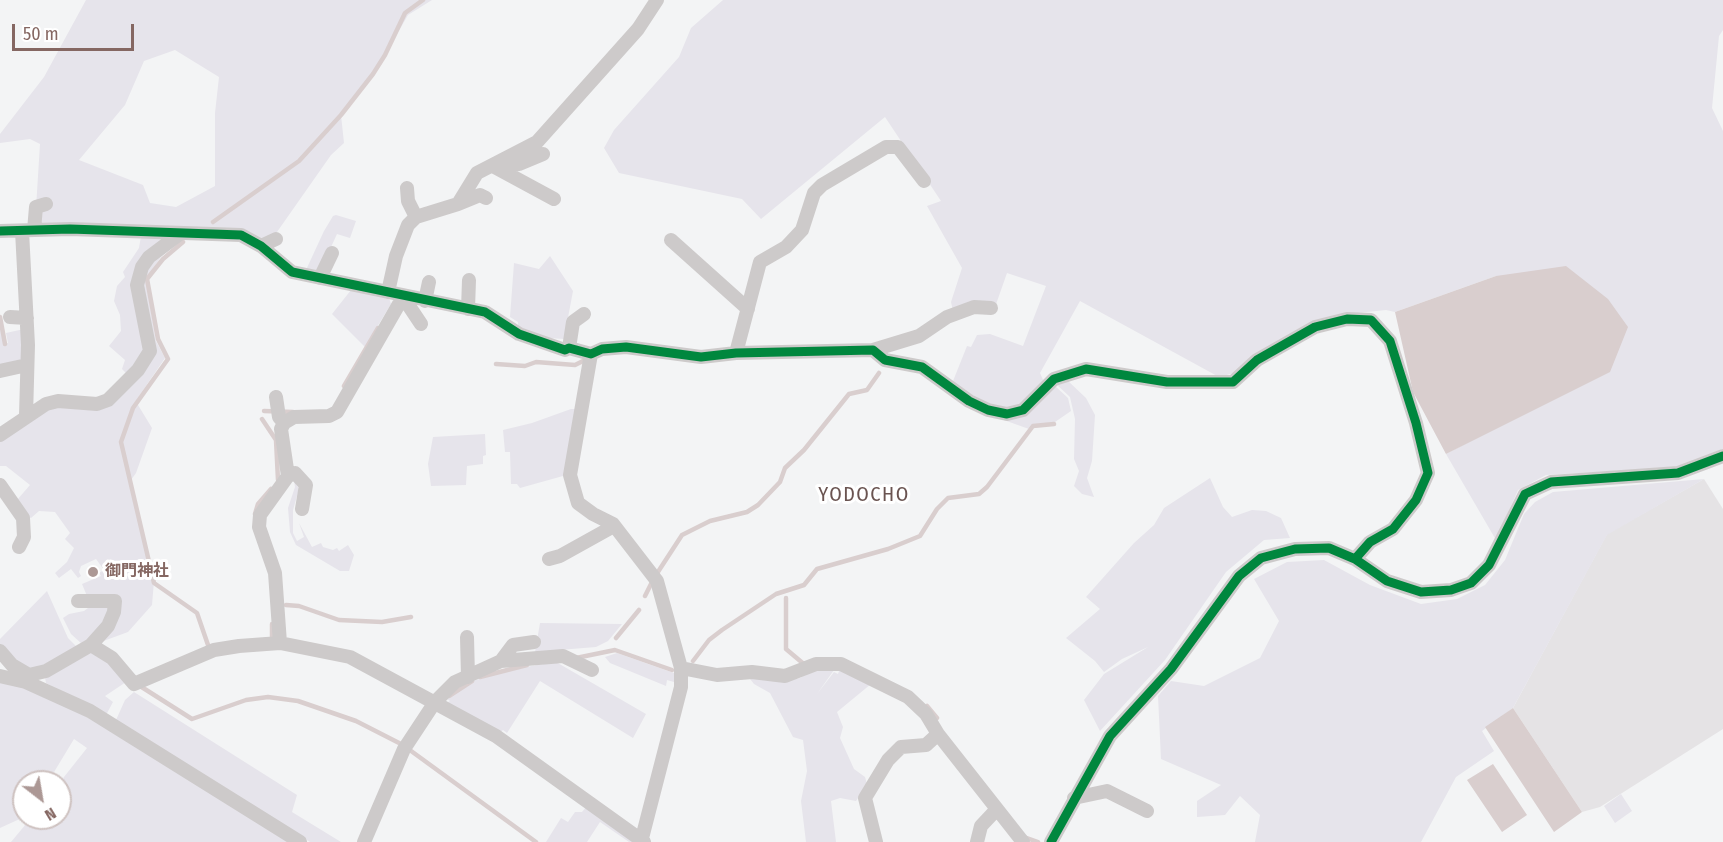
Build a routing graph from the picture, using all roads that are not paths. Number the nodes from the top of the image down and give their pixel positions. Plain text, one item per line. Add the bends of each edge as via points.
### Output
1 (657, 0) edge
2 (594, 88) dead end
3 (562, 116) junction
4 (543, 153) dead end
5 (493, 166) junction
6 (924, 181) dead end
7 (407, 188) dead end
8 (486, 198) dead end
9 (554, 199) dead end
10 (46, 204) dead end
11 (458, 204) junction
12 (417, 210) junction
13 (28, 230) junction
14 (0, 231) edge
15 (181, 233) junction
16 (276, 239) dead end
17 (671, 240) dead end
18 (261, 246) junction
19 (332, 253) dead end
20 (320, 278) junction
21 (469, 280) dead end
22 (429, 282) dead end
23 (388, 292) junction
24 (403, 297) junction
25 (425, 301) junction
26 (991, 308) dead end
27 (468, 309) junction
28 (747, 309) junction
29 (584, 314) dead end
30 (10, 317) dead end
31 (27, 318) junction
32 (421, 324) dead end
33 (569, 348) junction
34 (873, 350) junction
35 (591, 354) junction
36 (735, 354) junction
37 (27, 365) junction
38 (0, 371) edge
39 (276, 397) dead end
40 (26, 416) junction
41 (284, 423) junction
42 (0, 435) edge
43 (1723, 456) edge
44 (288, 476) junction
45 (0, 485) edge
46 (302, 509) dead end
47 (23, 518) junction
48 (614, 526) junction
49 (31, 533) dead end
50 (20, 548) dead end
51 (1355, 558) junction
52 (549, 559) dead end
53 (78, 602) dead end
54 (467, 637) dead end
55 (280, 642) junction
56 (534, 642) dead end
57 (91, 645) junction
58 (0, 651) edge
59 (501, 661) junction
60 (681, 668) junction
61 (592, 670) dead end
62 (0, 676) edge
63 (468, 677) junction
64 (27, 679) junction
65 (435, 702) junction
66 (938, 734) junction
67 (1074, 798) junction
68 (998, 809) junction
69 (1147, 811) dead end
70 (642, 841) edge
71 (300, 842) edge
72 (364, 842) edge
73 (876, 842) edge
74 (977, 842) edge
75 (1023, 842) edge
76 (1051, 842) edge

1 - 3 street via 638,29
2 - 3 street via 575,112
3 - 5 street via 537,142
4 - 5 street via 519,164
5 - 9 street
5 - 11 street via 477,173
6 - 28 street via 898,147 886,147 822,185 814,193 802,230 786,247 760,262
7 - 12 street via 408,201
8 - 11 street via 480,195
10 - 13 street via 36,207
11 - 12 street
12 - 23 street via 405,233
13 - 14 street
13 - 15 street
13 - 31 street
15 - 18 street via 241,235
15 - 40 street via 142,267 137,285 150,351 138,370 108,400 97,404 58,401
16 - 18 street
17 - 28 street
18 - 20 street via 292,272
19 - 20 street
20 - 23 street
21 - 27 street
22 - 25 street
23 - 24 street
24 - 25 street
24 - 32 street
24 - 41 street via 336,412 328,416 294,417
25 - 27 street
26 - 34 street via 974,307 947,317 919,336
27 - 33 street via 485,312 519,334 565,350
28 - 36 street
29 - 33 street via 573,322
30 - 31 street
31 - 37 street
33 - 35 street
34 - 36 street
34 - 51 street via 885,360 922,367 969,401 1007,414 1023,410 1054,379 1086,369 1167,382 1233,382 1257,360 1315,327 1347,319 1371,320 1390,341 1428,473 1416,500 1393,529 1370,542
35 - 36 street via 626,347 701,357
35 - 48 street via 570,475 578,503
37 - 38 street
37 - 40 street
39 - 41 street via 279,417
40 - 42 street
41 - 44 street via 281,429
43 - 51 street via 1678,473 1551,483 1525,494 1489,565 1471,583 1451,590 1421,592 1388,581
44 - 46 street via 295,473 306,485
44 - 55 street via 260,515 259,527 275,573
45 - 47 street
47 - 49 street
47 - 50 street
48 - 52 street
48 - 60 street via 657,581
51 - 67 street via 1329,548 1295,549 1261,558 1239,576 1171,669 1110,736
53 - 57 street via 114,601 108,626
54 - 63 street
55 - 57 street via 214,650 134,684 112,658
55 - 65 street via 350,657
56 - 59 street via 513,645
57 - 64 street
58 - 64 street
59 - 61 street via 563,656
59 - 63 street
60 - 66 street via 717,675 752,672 785,676 816,664 841,664 908,697 926,714
60 - 70 street via 681,687
62 - 64 street
63 - 65 street via 455,682
64 - 71 street via 100,717
65 - 70 street via 496,736
65 - 72 street via 404,749
66 - 68 street
66 - 73 street via 926,745 901,747 876,789 865,798
67 - 69 street via 1107,791
67 - 76 street
68 - 74 street via 981,826
68 - 75 street

